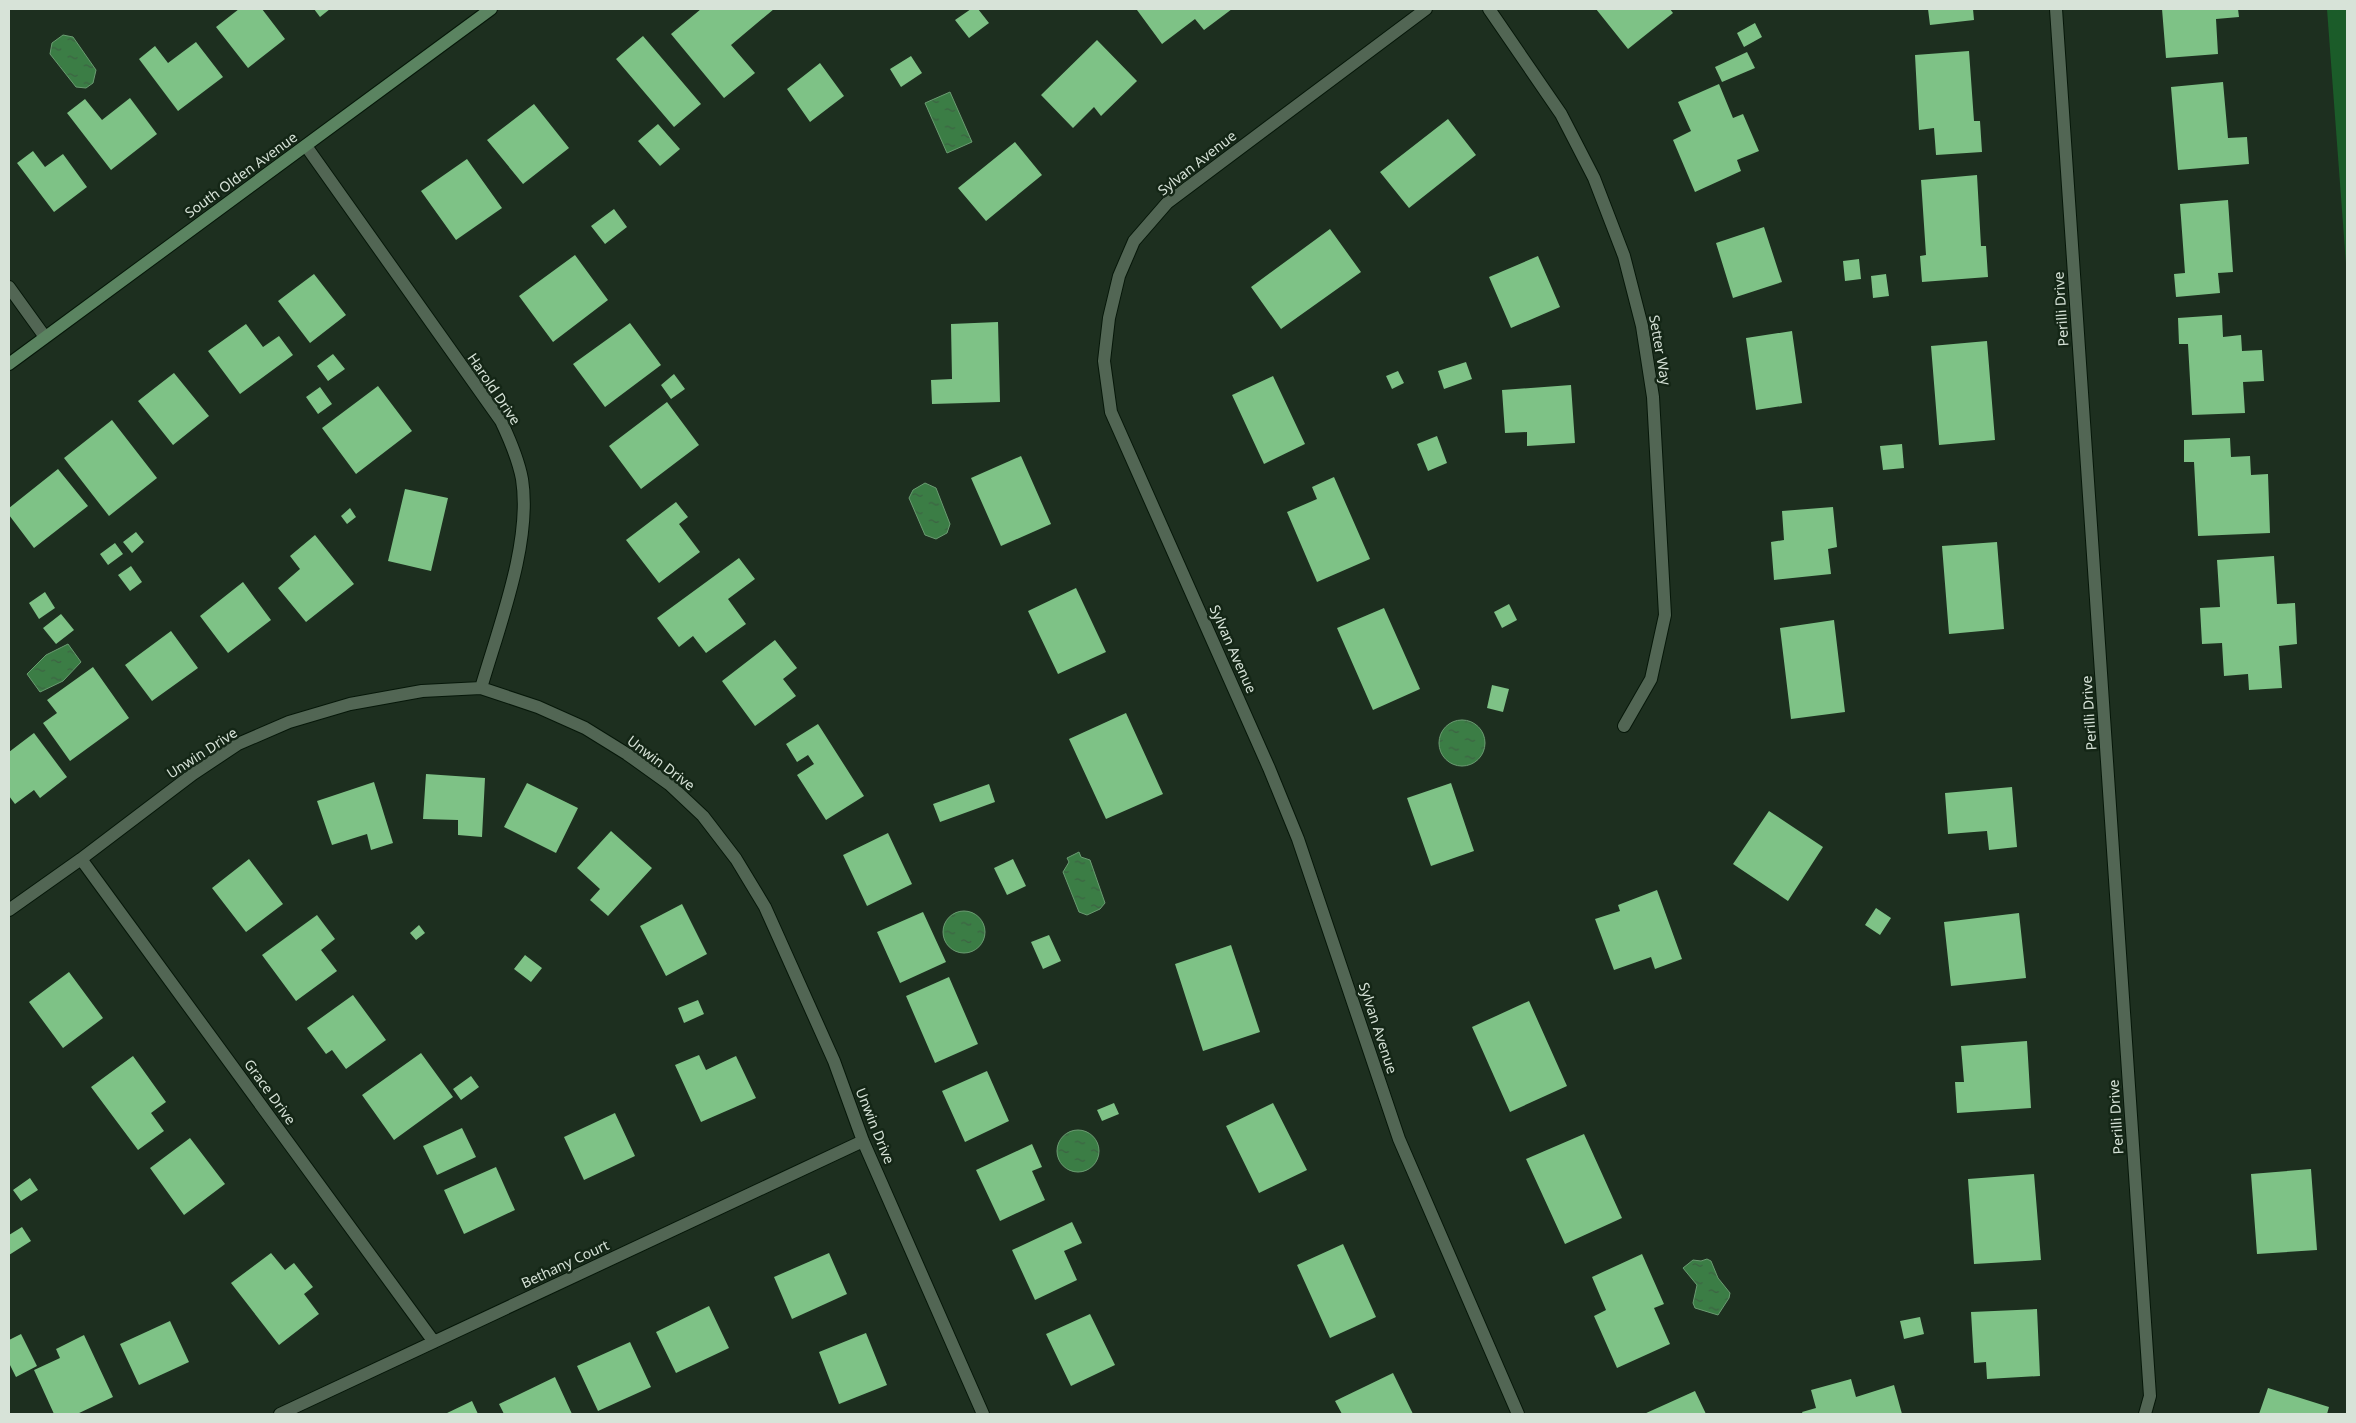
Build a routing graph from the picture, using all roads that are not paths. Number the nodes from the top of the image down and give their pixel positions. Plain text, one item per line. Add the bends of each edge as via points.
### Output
1 (491, 9) edge
2 (1426, 9) edge
3 (1489, 9) edge
4 (2056, 9) edge
5 (306, 146) junction
6 (9, 287) edge
7 (45, 337) junction
8 (9, 364) edge
9 (481, 688) junction
10 (1624, 726) dead end
11 (81, 859) junction
12 (9, 910) edge
13 (864, 1141) junction
14 (434, 1342) junction
15 (280, 1414) edge
16 (983, 1414) edge
17 (1518, 1414) edge
18 (2145, 1414) edge

1 - 5 main road, South Olden Avenue
2 - 17 street, Sylvan Avenue via 1167,203 1134,241 1119,276 1109,318 1104,362 1110,412 1298,839 1399,1139
3 - 10 street, Setter Way via 1560,114 1594,178 1624,256 1642,326 1654,406 1664,615 1651,679
4 - 18 street, Perilli Drive via 2150,1396
5 - 7 main road, South Olden Avenue
5 - 9 street, Harold Drive via 501,422 515,450 522,480 524,512 519,553
6 - 7 street
7 - 8 main road, South Olden Avenue
9 - 11 street, Unwin Drive via 422,691 350,704 289,722 238,744
9 - 13 street, Unwin Drive via 538,707 585,728 669,784 703,816 736,859 765,907 834,1062
11 - 12 street, Unwin Drive
11 - 14 street, Grace Drive
13 - 14 street, Bethany Court
13 - 16 street, Unwin Drive
14 - 15 street, Bethany Court

